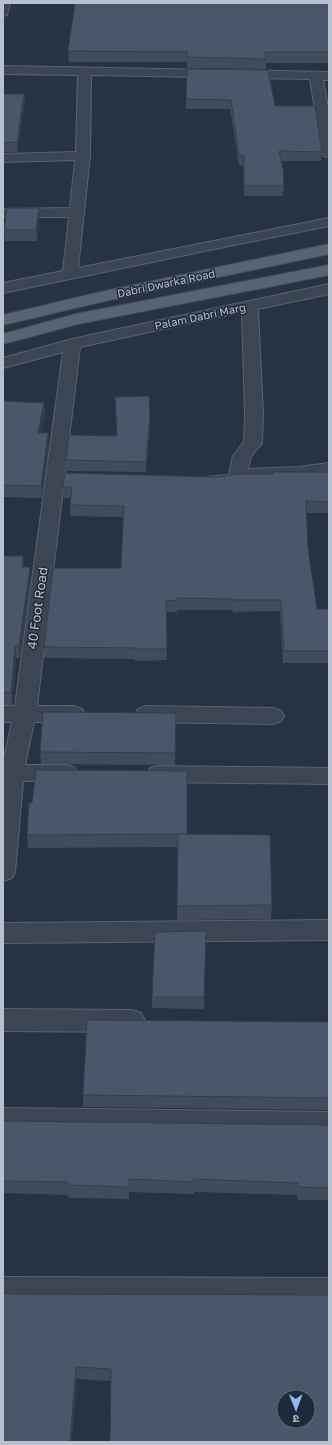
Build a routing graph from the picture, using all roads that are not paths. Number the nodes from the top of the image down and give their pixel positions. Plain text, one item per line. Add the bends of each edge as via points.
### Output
1 (4, 3) edge
2 (3, 12) edge
3 (3, 70) edge
4 (85, 71) junction
5 (323, 75) edge
6 (329, 153) edge
7 (83, 156) junction
8 (3, 158) edge
9 (77, 212) junction
10 (3, 213) edge
11 (329, 222) edge
12 (329, 249) edge
13 (329, 270) edge
14 (70, 274) junction
15 (3, 288) edge
16 (329, 289) edge
17 (329, 294) edge
18 (250, 306) junction
19 (3, 320) edge
20 (3, 338) edge
21 (72, 344) junction
22 (3, 363) edge
23 (329, 469) edge
24 (239, 475) junction
25 (195, 480) edge
26 (3, 714) edge
27 (24, 714) junction
28 (95, 714) edge
29 (126, 714) edge
30 (273, 716) dead end
31 (8, 773) edge
32 (84, 773) edge
33 (140, 774) edge
34 (329, 776) edge
35 (3, 872) edge
36 (329, 930) edge
37 (3, 933) edge
38 (3, 1020) edge
39 (154, 1021) edge
40 (3, 1120) edge
41 (329, 1124) edge
42 (3, 1291) edge
43 (329, 1292) edge

1 - 2 street
3 - 4 street
4 - 5 street
4 - 7 street
5 - 6 street
7 - 8 street
7 - 9 street
9 - 10 street
9 - 14 street
11 - 14 street
12 - 19 main road, Dabri Dwarka Road
13 - 20 main road, Dabri Dwarka Road via 76,319
14 - 15 street
16 - 17 street
16 - 18 street, Palam Dabri Marg
18 - 21 street, Palam Dabri Marg
18 - 24 street via 253,443 242,456
21 - 22 street, Palam Dabri Marg
21 - 27 street, 40 Foot Road via 62,477
23 - 24 street
24 - 25 street via 233,480
26 - 27 street
27 - 28 street
27 - 31 street, 40 Foot Road
29 - 30 street
31 - 32 street
31 - 35 street, 40 Foot Road
33 - 34 street
36 - 37 street
38 - 39 street
40 - 41 street
42 - 43 street

